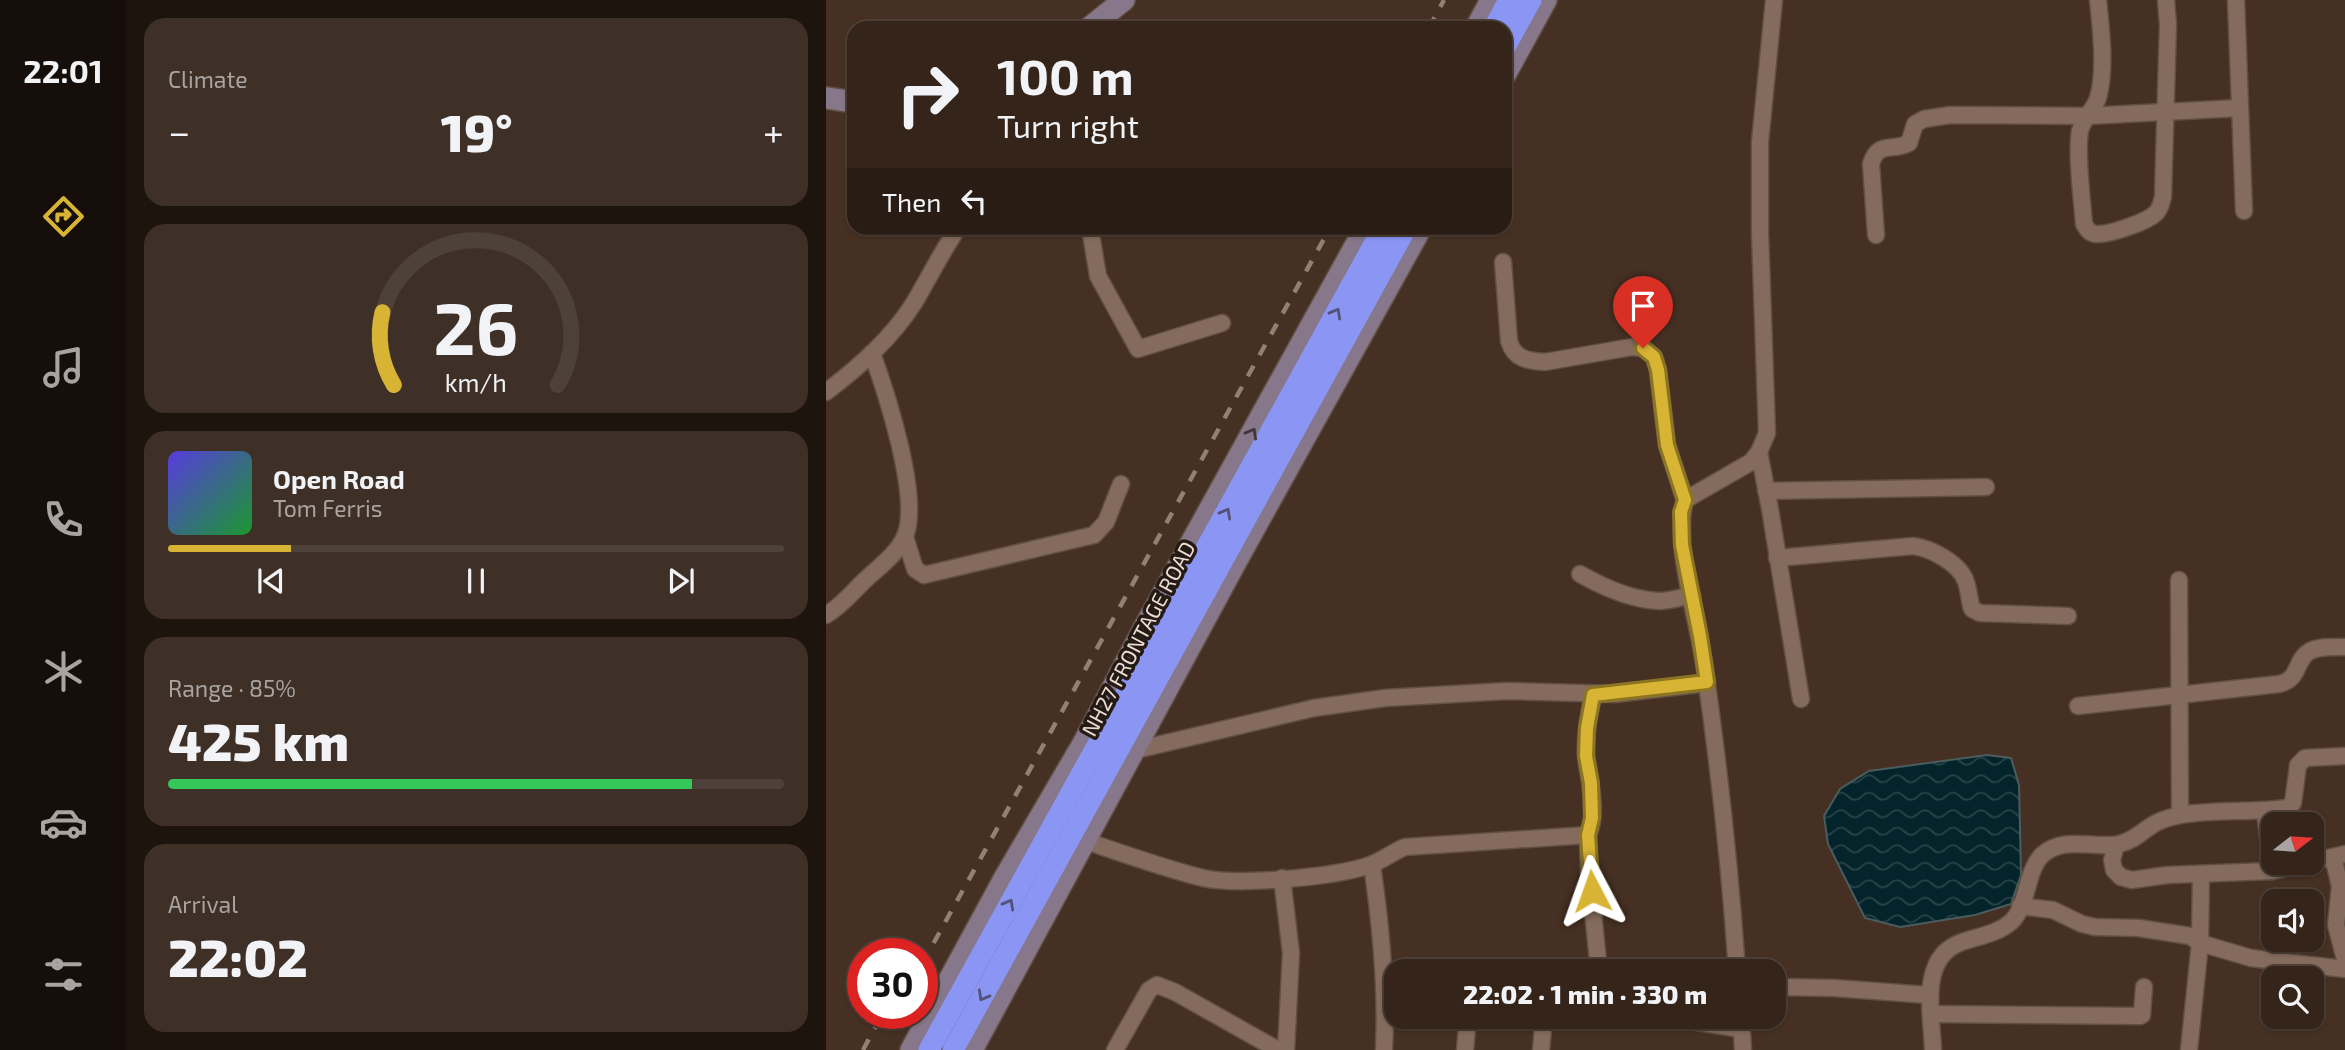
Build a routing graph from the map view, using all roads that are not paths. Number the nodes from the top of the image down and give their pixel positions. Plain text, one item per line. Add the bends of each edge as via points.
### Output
1 (1124, 0) edge
2 (1491, 0) edge
3 (1509, 0) edge
4 (1531, 0) edge
5 (1546, 0) edge
6 (1774, 0) edge
7 (2098, 0) edge
8 (2166, 0) edge
9 (2236, 0) edge
10 (1098, 21) edge
11 (1480, 21) edge
12 (1498, 21) edge
13 (1512, 34) edge
14 (1512, 62) edge
15 (826, 98) edge
16 (847, 101) edge
17 (2240, 108) junction
18 (2164, 112) junction
19 (2087, 116) junction
20 (2244, 211) dead end
21 (954, 235) edge
22 (1091, 235) edge
23 (1361, 235) edge
24 (1379, 235) edge
25 (1402, 235) edge
26 (1417, 235) edge
27 (1876, 235) dead end
28 (1503, 262) dead end
29 (1222, 323) dead end
30 (873, 353) junction
31 (826, 392) edge
32 (1759, 452) junction
33 (1121, 484) dead end
34 (1986, 487) dead end
35 (1766, 491) junction
36 (1685, 500) junction
37 (905, 537) junction
38 (1777, 558) junction
39 (1580, 574) dead end
40 (2179, 580) dead end
41 (1692, 595) junction
42 (826, 615) edge
43 (2068, 616) dead end
44 (2345, 647) edge
45 (1707, 682) junction
46 (2178, 694) junction
47 (1593, 695) junction
48 (1801, 699) dead end
49 (2078, 705) dead end
50 (1136, 750) junction
51 (2345, 757) edge
52 (2265, 811) joint
53 (2180, 815) junction
54 (1588, 835) junction
55 (1086, 841) junction
56 (2116, 845) junction
57 (2339, 856) edge
58 (1372, 865) junction
59 (2261, 871) edge
60 (2201, 874) junction
61 (1282, 878) junction
62 (2020, 906) junction
63 (2200, 943) junction
64 (1598, 959) edge
65 (1736, 959) edge
66 (2345, 959) edge
67 (2345, 969) edge
68 (1786, 987) edge
69 (2144, 987) dead end
70 (1928, 995) junction
71 (1931, 1014) junction
72 (1467, 1029) edge
73 (1543, 1029) edge
74 (1741, 1029) edge
75 (911, 1050) edge
76 (929, 1050) edge
77 (953, 1050) edge
78 (972, 1050) edge
79 (1115, 1050) edge
80 (1278, 1050) edge
81 (1286, 1050) edge
82 (1384, 1050) edge
83 (1465, 1050) edge
84 (1542, 1050) edge
85 (1743, 1050) edge
86 (1933, 1050) edge
87 (2189, 1050) edge

1 - 10 street
2 - 11 street
3 - 12 highway
4 - 13 highway
5 - 14 street
6 - 32 street via 1760,142 1768,433
7 - 19 street via 2100,86
8 - 18 street
9 - 17 street
15 - 16 street
17 - 18 street
17 - 20 street
18 - 19 street
18 - 19 street via 2160,209 2143,221 2096,234 2088,232 2084,224 2080,133
19 - 27 street via 1950,116 1915,124 1909,143 1882,148 1874,155 1871,178
21 - 30 street via 913,304
22 - 29 street via 1098,276 1138,349
75 -> 23 street, NH27 FRONTAGE ROAD
76 -> 24 highway
25 -> 77 highway
26 - 50 street
28 - 36 street via 1509,341 1521,358 1545,362 1632,347 1643,348 1654,357 1667,445
30 - 31 street
30 - 37 street via 891,406 904,468 909,513
32 - 35 street
32 - 36 street via 1737,472
33 - 37 street via 1106,522 1094,535 924,575 915,569
34 - 35 street
35 - 38 street
36 - 41 street via 1681,537
37 - 42 street via 891,556
38 - 43 street via 1924,547 1962,574 1972,609 1980,613
38 - 48 street
39 - 41 street via 1610,589 1649,599
40 - 46 street
41 - 45 street
44 - 46 street via 2308,652 2288,682
45 - 47 street
45 - 65 street
46 - 49 street
46 - 53 street
47 - 50 street via 1507,691 1375,700 1314,708
47 - 54 street via 1587,728 1592,818
50 - 55 street
51 - 52 street via 2305,758 2298,765 2293,803
52 - 53 street
53 - 56 street
54 - 58 street via 1405,847
54 - 64 street
55 - 61 street via 1204,878
55 - 78 street
56 - 60 street via 2112,860 2121,877
56 - 62 street via 2076,843 2050,850 2034,867
57 - 66 street via 2336,925
58 - 61 street
58 - 82 street via 1380,928
59 - 60 street
60 - 63 street
61 - 81 street via 1291,953
62 - 63 street via 2053,910 2095,927 2164,930
62 - 70 street via 2005,927 1948,949 1940,957
63 - 67 street via 2251,958
63 - 87 street
68 - 70 street
69 - 71 street via 2140,1017
70 - 71 street
71 - 86 street
72 - 83 street
73 - 84 street
74 - 85 street
79 - 80 street via 1149,990 1157,985

